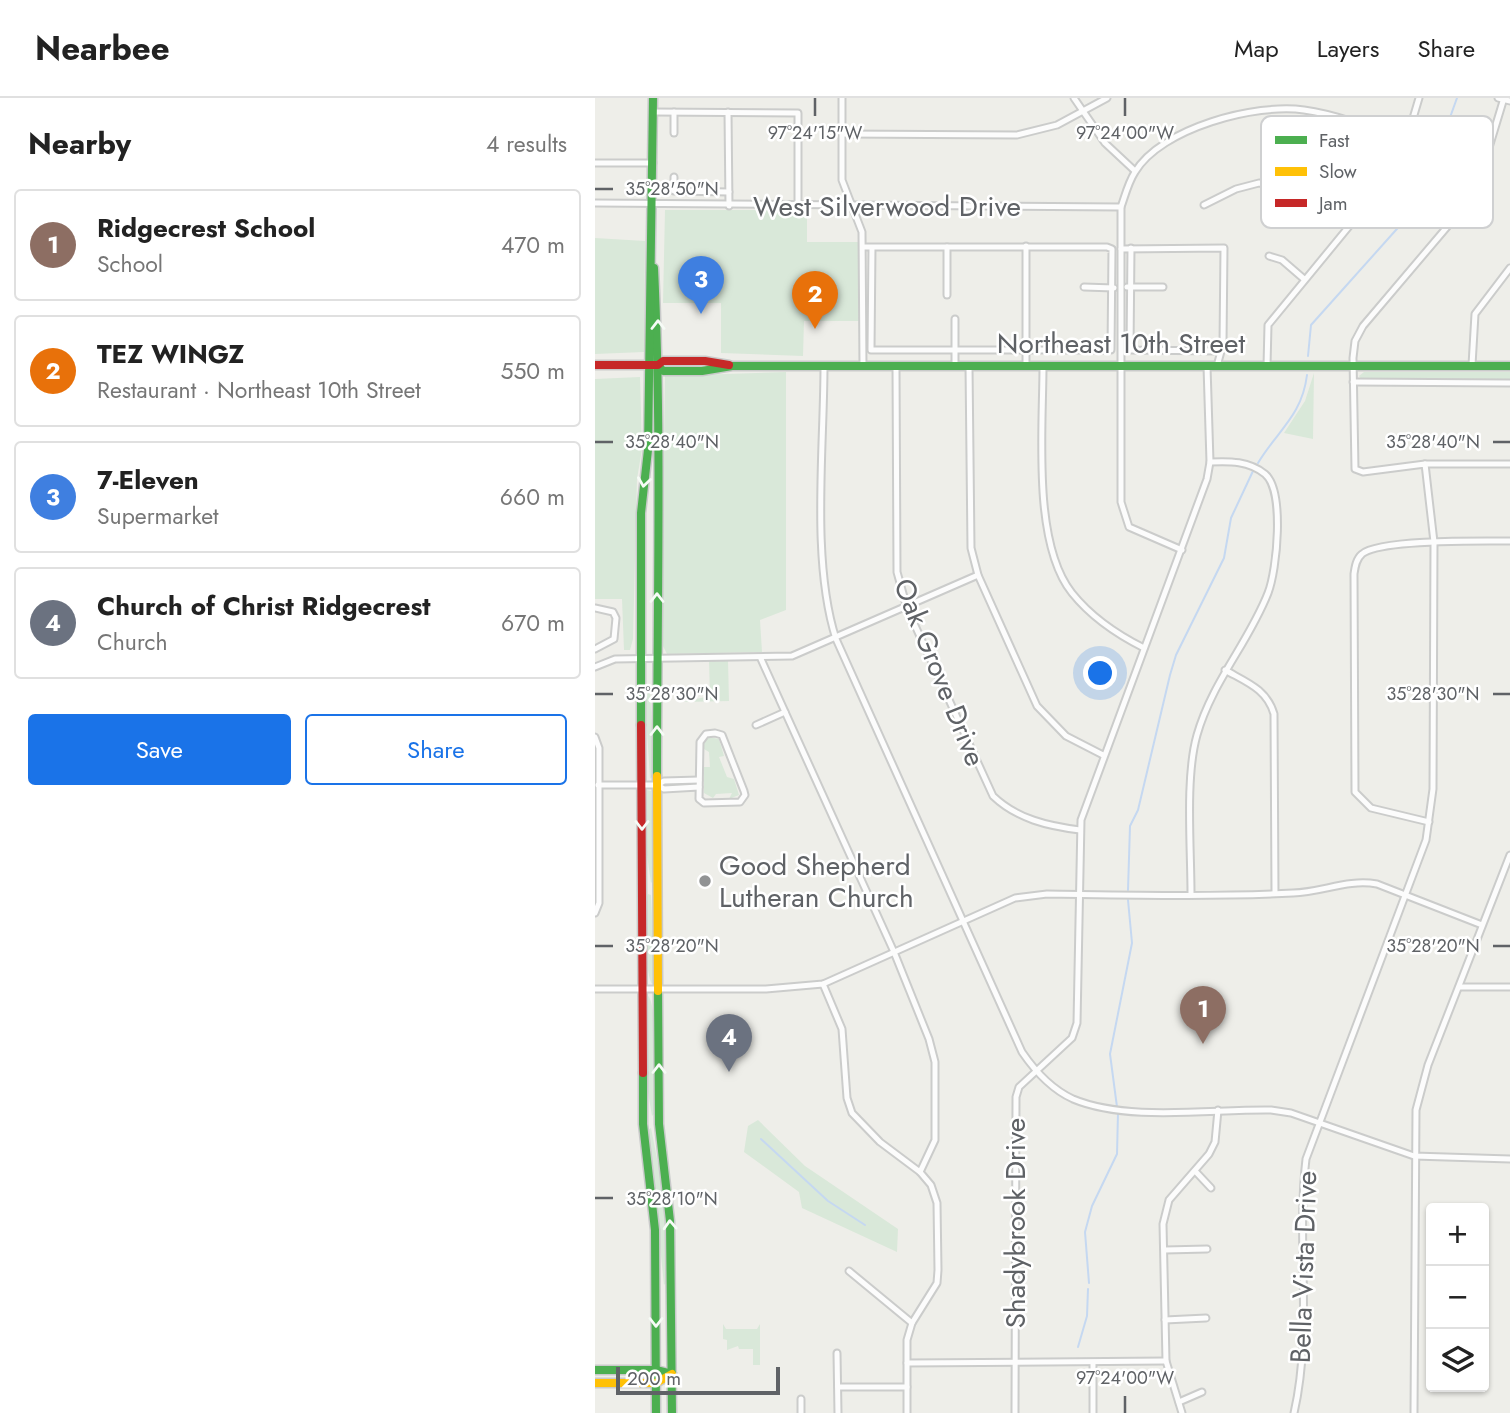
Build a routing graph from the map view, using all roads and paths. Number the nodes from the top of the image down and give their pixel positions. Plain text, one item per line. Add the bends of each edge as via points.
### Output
1 (653, 98) edge
2 (842, 98) edge
3 (1074, 98) edge
4 (1107, 98) edge
5 (1419, 98) edge
6 (1504, 99) edge
7 (653, 112) junction
8 (674, 112) junction
9 (728, 112) junction
10 (1083, 113) junction
11 (1333, 116) edge
12 (1414, 116) edge
13 (674, 133) dead end
14 (842, 134) junction
15 (1493, 135) edge
16 (595, 163) edge
17 (653, 163) junction
18 (1135, 171) junction
19 (674, 177) dead end
20 (1261, 183) edge
21 (729, 192) junction
22 (595, 203) edge
23 (653, 204) junction
24 (1204, 205) dead end
25 (729, 206) junction
26 (798, 206) junction
27 (853, 206) junction
28 (1121, 207) junction
29 (1346, 228) edge
30 (1446, 228) edge
31 (1026, 246) junction
32 (863, 247) junction
33 (871, 247) junction
34 (947, 247) junction
35 (1131, 248) junction
36 (1121, 249) junction
37 (1269, 256) dead end
38 (653, 260) junction
39 (1510, 268) edge
40 (1304, 279) junction
41 (1084, 287) dead end
42 (1121, 287) junction
43 (1130, 287) junction
44 (1163, 287) dead end
45 (1112, 288) junction
46 (947, 295) dead end
47 (955, 319) dead end
48 (1025, 350) junction
49 (1150, 350) junction
50 (955, 351) junction
51 (1219, 351) junction
52 (595, 365) edge
53 (647, 365) junction
54 (659, 365) junction
55 (1472, 365) junction
56 (824, 366) junction
57 (863, 366) junction
58 (896, 366) junction
59 (955, 366) junction
60 (969, 366) junction
61 (1026, 366) junction
62 (1043, 366) junction
63 (1121, 366) junction
64 (1149, 366) junction
65 (1207, 366) junction
66 (1217, 366) junction
67 (1267, 366) junction
68 (1353, 366) junction
69 (1510, 366) edge
70 (1353, 382) junction
71 (1510, 383) edge
72 (1210, 462) junction
73 (1425, 464) junction
74 (1510, 464) edge
75 (641, 513) junction
76 (656, 513) junction
77 (1510, 541) edge
78 (1434, 542) junction
79 (1182, 550) junction
80 (978, 575) junction
81 (595, 608) edge
82 (907, 608) junction
83 (836, 639) junction
84 (610, 648) junction
85 (1144, 648) junction
86 (596, 649) edge
87 (641, 658) junction
88 (657, 658) junction
89 (615, 659) junction
90 (761, 659) junction
91 (604, 661) junction
92 (595, 667) edge
93 (1225, 670) junction
94 (657, 677) junction
95 (641, 694) junction
96 (785, 712) junction
97 (756, 725) dead end
98 (595, 737) edge
99 (1103, 755) junction
100 (699, 780) junction
101 (598, 785) junction
102 (642, 785) junction
103 (657, 785) junction
104 (699, 787) junction
105 (1429, 822) junction
106 (1080, 830) junction
107 (1510, 855) edge
108 (642, 888) junction
109 (658, 888) junction
110 (1191, 893) junction
111 (1275, 893) junction
112 (1078, 894) junction
113 (1406, 896) junction
114 (595, 913) edge
115 (963, 921) junction
116 (1482, 925) junction
117 (894, 952) junction
118 (823, 984) junction
119 (1510, 986) edge
120 (1459, 987) junction
121 (595, 989) edge
122 (643, 989) junction
123 (658, 989) junction
124 (1035, 1072) junction
125 (1218, 1110) junction
126 (1318, 1123) junction
127 (643, 1124) junction
128 (659, 1124) junction
129 (1414, 1156) junction
130 (1510, 1159) edge
131 (920, 1172) junction
132 (1196, 1172) junction
133 (1211, 1188) dead end
134 (1207, 1249) dead end
135 (1165, 1250) junction
136 (849, 1271) dead end
137 (1206, 1318) dead end
138 (1165, 1320) junction
139 (912, 1323) junction
140 (838, 1353) dead end
141 (1166, 1361) junction
142 (907, 1363) junction
143 (1015, 1363) junction
144 (1093, 1364) junction
145 (595, 1370) edge
146 (656, 1370) junction
147 (672, 1374) junction
148 (595, 1383) edge
149 (656, 1383) junction
150 (838, 1387) junction
151 (907, 1387) junction
152 (1202, 1392) dead end
153 (801, 1399) dead end
154 (1179, 1402) junction
155 (656, 1413) edge
156 (672, 1413) edge
157 (801, 1413) edge
158 (838, 1413) edge
159 (907, 1413) edge
160 (1016, 1413) edge
161 (1093, 1413) edge
162 (1182, 1413) edge
163 (1294, 1413) edge
164 (1414, 1413) edge

1 - 7 main road
2 - 14 street
3 - 10 street
4 - 10 street
5 - 12 street
6 - 15 street
7 - 8 street
7 - 17 main road
8 - 9 street
8 - 13 street
9 - 21 street
9 - 26 street via 798,113
10 - 14 street via 1017,135
10 - 18 street via 1105,143
11 - 18 street via 1302,109 1249,110 1206,122 1167,144
14 - 27 street via 842,180
16 - 17 street
17 - 23 main road
18 - 28 street
19 - 21 street via 674,191
20 - 24 street
21 - 25 street
22 - 23 street, West Silverwood Drive
23 - 25 street, West Silverwood Drive
23 - 38 main road
25 - 26 street, West Silverwood Drive
26 - 27 street, West Silverwood Drive
27 - 28 street, West Silverwood Drive
27 - 32 street
28 - 36 street
29 - 40 street
30 - 68 street via 1363,326 1355,341
31 - 34 street
31 - 45 street via 1112,249
31 - 48 street
32 - 33 street
32 - 57 street
33 - 34 street
33 - 50 street via 871,350
34 - 46 street
35 - 36 street
35 - 43 street
35 - 51 street via 1224,248 1223,344
36 - 42 street
37 - 40 street via 1282,260
38 - 53 main road
54 -> 38 main road
39 - 55 street via 1475,314
40 - 67 street via 1268,325
41 - 45 street
42 - 43 street
42 - 45 street
42 - 63 street
43 - 44 street
43 - 49 street via 1130,350
45 - 48 street via 1111,350
47 - 50 street
48 - 50 street
48 - 61 street
49 - 51 street
49 - 64 street
50 - 59 street
51 - 66 street
52 - 53 main road, Northeast 10th Street
53 - 54 main road, Northeast 10th Street
53 -> 75 main road via 648,450
54 - 56 main road, Northeast 10th Street via 663,371
54 - 76 main road
55 - 68 main road, Northeast 10th Street
55 - 69 main road, Northeast 10th Street
56 - 57 main road, Northeast 10th Street
56 - 83 street via 822,558 825,601
57 - 58 main road, Northeast 10th Street
58 - 59 main road, Northeast 10th Street
58 - 82 street, Oak Grove Drive via 897,572
59 - 60 main road, Northeast 10th Street
60 - 61 main road, Northeast 10th Street
60 - 80 street via 971,548
61 - 62 main road, Northeast 10th Street
62 - 63 main road, Northeast 10th Street
62 - 85 street via 1045,511 1058,565 1071,592 1108,630
63 - 64 main road, Northeast 10th Street
63 - 79 street via 1123,517 1138,533
64 - 65 main road, Northeast 10th Street
65 - 66 main road, Northeast 10th Street
65 - 72 street, Shadybrook Drive
66 - 67 main road, Northeast 10th Street
67 - 68 main road, Northeast 10th Street
68 - 70 street
70 - 71 street
70 - 73 street via 1355,469 1363,472
72 - 79 street, Shadybrook Drive
72 - 93 street via 1239,462 1260,471 1275,487 1276,550 1269,590
73 - 74 street
73 - 78 street, Bella Vista Drive
75 - 76 main road
75 - 87 main road
88 -> 76 main road
77 - 78 street
78 - 105 street, Bella Vista Drive
78 - 105 street via 1372,549 1362,554 1353,574 1355,792 1371,808
79 - 85 street, Shadybrook Drive
80 - 82 street
80 - 99 street via 1037,706 1066,736
81 - 84 street via 613,612 616,618
82 - 83 street
82 - 106 street, Oak Grove Drive via 993,796 1015,813
83 - 90 street via 792,656
83 - 115 street
84 - 86 street
84 - 89 street
85 - 99 street, Shadybrook Drive
86 - 91 street
87 - 88 street
87 - 89 street
87 - 95 main road
88 - 90 street
88 - 94 main road
89 - 91 street
90 - 96 street
91 - 92 street
93 - 110 street via 1193,751
93 - 111 street via 1263,692 1274,714
94 - 95 main road
103 -> 94 main road
95 - 102 main road
96 - 97 street
96 - 117 street
98 - 101 street
99 - 106 street, Shadybrook Drive
100 - 103 street
100 - 104 street
100 - 104 street via 700,742 706,734 720,733 744,800 704,803 699,799
101 - 102 street
101 - 114 street via 599,902
102 - 103 street
102 -> 108 main road
103 - 104 street via 664,789
103 - 109 main road
105 - 113 street, Bella Vista Drive
106 - 112 street, Shadybrook Drive
107 - 116 street
108 - 109 main road
108 - 122 main road
109 - 123 main road
110 - 111 street
110 - 112 street
111 - 113 street via 1310,892 1363,881
112 - 115 street via 1015,898
112 - 124 street, Shadybrook Drive via 1077,1023 1072,1038
113 - 116 street
113 - 126 street, Bella Vista Drive
115 - 117 street
115 - 124 street
116 - 120 street
117 - 118 street
117 - 131 street via 935,1062 935,1140
118 - 123 street
118 - 131 street via 842,1029 852,1113 880,1142
119 - 120 street
120 - 129 street via 1419,1093
121 - 122 street
122 - 123 street
122 - 127 main road
128 -> 123 main road
124 - 125 street via 1071,1098 1112,1108
124 - 143 street, Shadybrook Drive via 1019,1087 1014,1110
125 - 126 street via 1271,1110
125 - 132 street via 1215,1142
126 - 129 street
126 - 163 street, Bella Vista Drive via 1305,1159 1302,1193 1303,1341
127 - 128 main road
127 -> 146 main road via 655,1230
147 -> 128 main road via 670,1221
129 - 130 street
129 - 164 street
131 - 139 street via 937,1203 938,1270 930,1297
132 - 133 street
132 - 135 street via 1169,1200 1163,1224
134 - 135 street
135 - 138 street
136 - 139 street
137 - 138 street
138 - 141 street
139 - 142 street
140 - 150 street
141 - 144 street
141 - 154 street
142 - 143 street
142 - 151 street
143 - 144 street
143 - 160 street, Shadybrook Drive
144 - 161 street
145 - 146 main road
146 - 147 main road
146 - 149 main road
147 - 149 main road
147 - 156 main road
148 - 149 main road
149 - 155 main road
150 - 151 street
150 - 158 street
151 - 159 street
152 - 154 street
153 - 157 street
154 - 162 street

